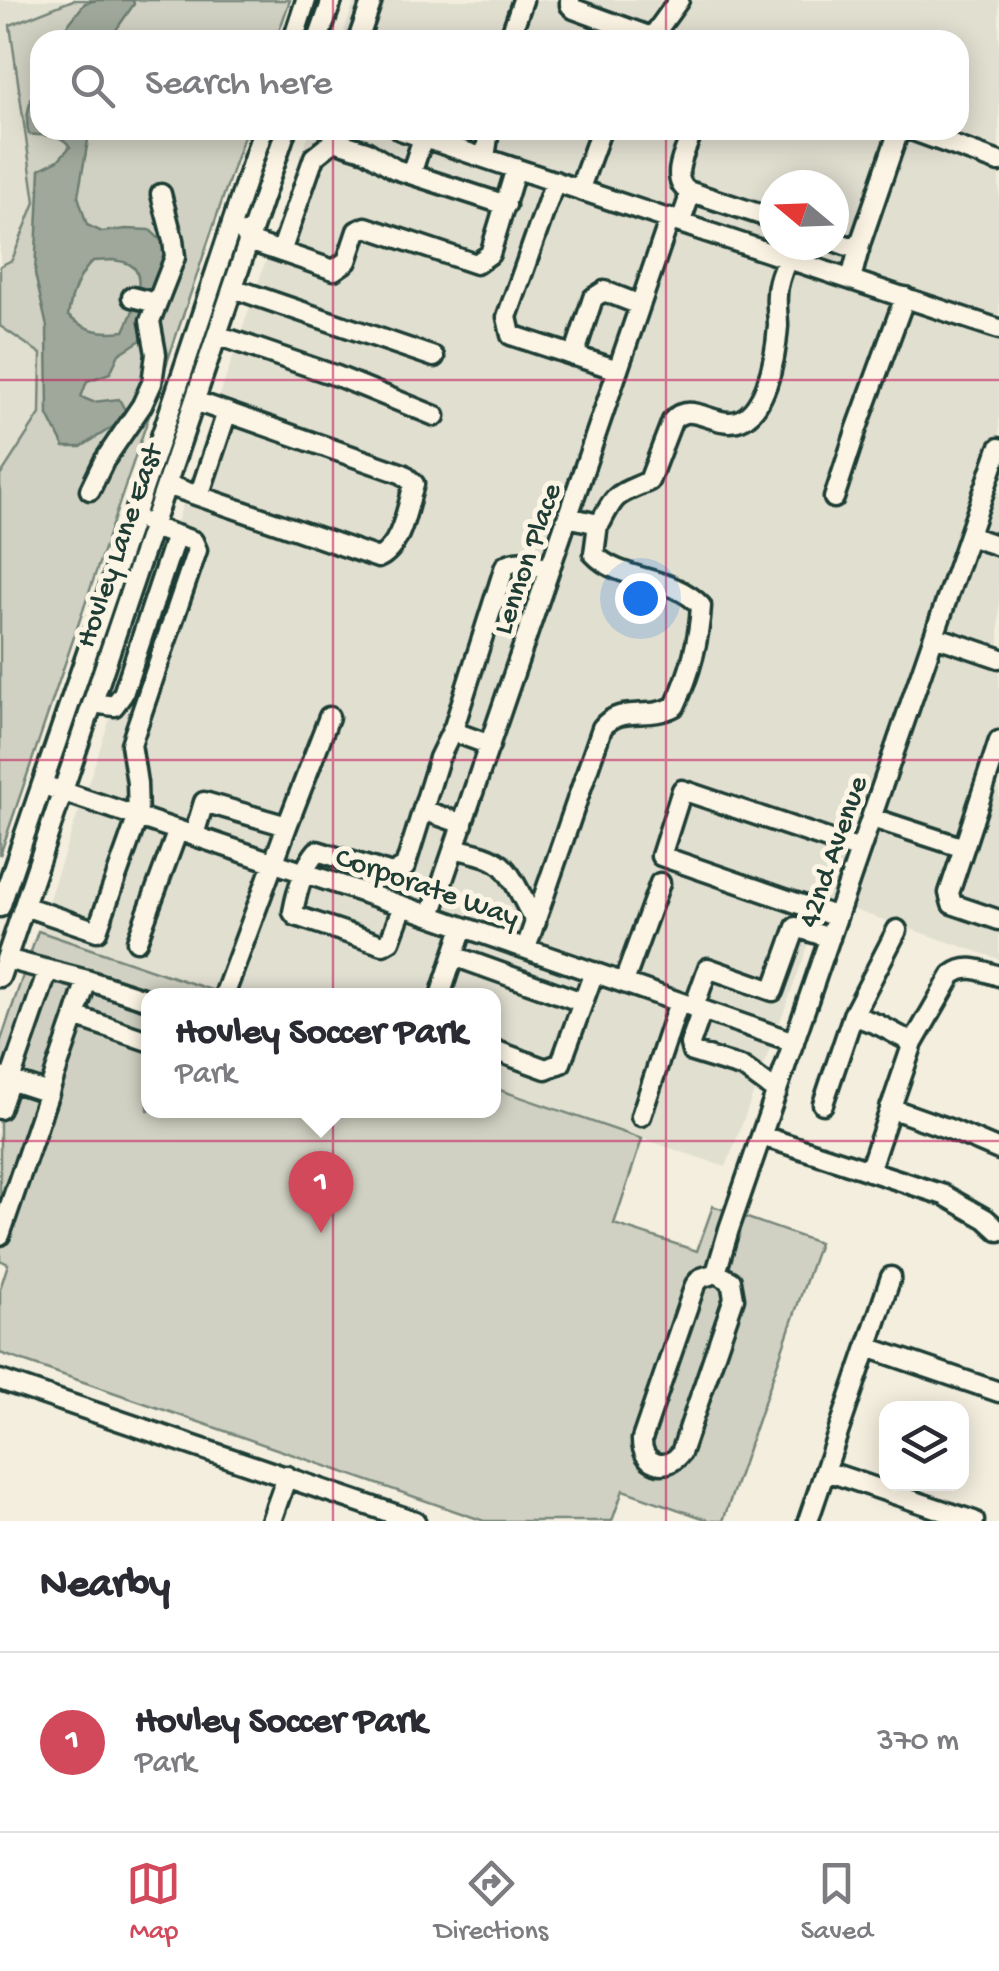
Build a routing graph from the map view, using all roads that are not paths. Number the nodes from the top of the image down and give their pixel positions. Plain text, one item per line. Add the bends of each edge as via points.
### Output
1 (306, 0) edge
2 (332, 0) edge
3 (372, 0) edge
4 (523, 0) edge
5 (570, 0) edge
6 (674, 1) edge
7 (296, 30) edge
8 (322, 30) edge
9 (362, 30) edge
10 (512, 30) edge
11 (628, 30) edge
12 (656, 30) edge
13 (260, 140) edge
14 (283, 140) edge
15 (422, 140) edge
16 (429, 140) edge
17 (488, 140) edge
18 (597, 140) edge
19 (690, 140) edge
20 (896, 140) edge
21 (938, 140) edge
22 (486, 158) junction
23 (999, 162) edge
24 (252, 163) junction
25 (516, 168) junction
26 (411, 174) junction
27 (556, 181) junction
28 (580, 188) junction
29 (688, 191) junction
30 (162, 194) dead end
31 (506, 205) junction
32 (759, 214) edge
33 (676, 220) junction
34 (249, 240) junction
35 (849, 246) edge
36 (759, 247) edge
37 (859, 250) junction
38 (281, 252) junction
39 (787, 260) edge
40 (797, 260) edge
41 (852, 279) junction
42 (233, 288) junction
43 (132, 296) dead end
44 (905, 297) junction
45 (156, 303) junction
46 (640, 305) junction
47 (999, 328) edge
48 (217, 335) junction
49 (574, 356) junction
50 (434, 357) dead end
51 (618, 370) junction
52 (195, 401) junction
53 (226, 412) junction
54 (435, 416) dead end
55 (162, 434) junction
56 (999, 448) edge
57 (995, 474) edge
58 (166, 484) junction
59 (90, 490) dead end
60 (199, 496) junction
61 (834, 498) dead end
62 (568, 517) junction
63 (598, 524) junction
64 (152, 527) junction
65 (176, 535) junction
66 (969, 536) junction
67 (999, 546) edge
68 (549, 570) junction
69 (934, 636) junction
70 (999, 658) edge
71 (93, 703) junction
72 (329, 717) dead end
73 (454, 726) junction
74 (999, 741) edge
75 (490, 745) junction
76 (42, 784) junction
77 (63, 791) junction
78 (423, 810) junction
79 (138, 816) junction
80 (872, 818) junction
81 (463, 824) junction
82 (287, 826) junction
83 (186, 832) junction
84 (454, 848) junction
85 (964, 848) junction
86 (860, 850) junction
87 (272, 861) junction
88 (305, 872) junction
89 (660, 883) dead end
90 (0, 906) edge
91 (24, 906) junction
92 (403, 906) junction
93 (431, 916) junction
94 (837, 917) junction
95 (999, 920) edge
96 (536, 922) junction
97 (464, 926) junction
98 (897, 930) dead end
99 (830, 938) junction
100 (138, 941) dead end
101 (526, 948) junction
102 (454, 956) junction
103 (3, 968) edge
104 (48, 970) junction
105 (594, 972) junction
106 (999, 976) edge
107 (87, 980) junction
108 (624, 982) junction
109 (227, 988) edge
110 (443, 988) edge
111 (141, 998) edge
112 (582, 1002) junction
113 (692, 1006) junction
114 (853, 1015) junction
115 (75, 1016) junction
116 (141, 1039) edge
117 (794, 1042) junction
118 (912, 1043) junction
119 (501, 1053) edge
120 (5, 1078) edge
121 (777, 1092) junction
122 (49, 1093) junction
123 (823, 1104) dead end
124 (890, 1108) junction
125 (0, 1109) edge
126 (641, 1116) dead end
127 (762, 1136) junction
128 (999, 1150) edge
129 (869, 1171) junction
130 (999, 1231) edge
131 (0, 1235) edge
132 (716, 1273) junction
133 (891, 1277) dead end
134 (867, 1348) junction
135 (0, 1380) edge
136 (999, 1392) edge
137 (826, 1471) junction
138 (287, 1476) junction
139 (272, 1521) edge
140 (416, 1521) edge
141 (808, 1521) edge
142 (974, 1521) edge

1 - 7 street
2 - 8 street
3 - 9 street
4 - 10 street
5 - 11 street via 574,9
6 - 12 street
13 - 24 street, Hovley Lane East
14 - 34 street, Hovley Lane East
15 - 26 street
16 - 22 street
17 - 22 street
18 - 28 street
19 - 29 street, Lennon Place via 678,180
20 - 37 street
21 - 23 street
22 - 25 street
24 - 34 street via 244,222
24 - 55 street, Hovley Lane East
25 - 27 street
25 - 31 street
26 - 31 street
26 - 38 street via 334,140 314,157
27 - 28 street
27 - 49 street via 507,317 511,335
28 - 33 street
29 - 32 street
29 - 33 street, Lennon Place
30 - 45 street via 175,257
31 - 38 street via 490,254 476,264 366,227 334,270
33 - 36 street
33 - 46 street, Lennon Place
34 - 38 street
34 - 42 street, Hovley Lane East
35 - 37 street
37 - 41 street
39 - 63 street via 776,293 773,362 750,416 726,423 679,413 649,481 615,497
40 - 41 street
41 - 44 street
42 - 48 street, Hovley Lane East
42 - 50 street
43 - 45 street
44 - 47 street
44 - 61 street
45 - 59 street via 150,321 152,383
46 - 49 street via 604,291 593,298
46 - 51 street, Lennon Place
48 - 52 street, Hovley Lane East
48 - 54 street
49 - 51 street
51 - 62 street, Lennon Place
52 - 53 street
52 - 58 street, Hovley Lane East
53 - 60 street
53 - 60 street via 404,474 414,484 402,524 388,553 378,558
55 - 64 street via 146,513
55 - 76 street, Hovley Lane East
56 - 57 street, 42nd Avenue
57 - 66 street, 42nd Avenue
58 - 60 street
58 - 64 street, Hovley Lane East
62 - 63 street
62 - 68 street, Lennon Place
63 - 96 street via 594,554 692,596 701,606 699,633 675,706 656,714 618,714 602,728
64 - 65 street
64 - 71 street, Hovley Lane East
65 - 71 street via 123,694 114,706
65 - 79 street via 194,541 197,550 130,744
66 - 67 street
66 - 69 street, 42nd Avenue
68 - 73 street via 513,560 505,566
68 - 75 street, Lennon Place
69 - 70 street
69 - 80 street, 42nd Avenue
71 - 77 street, Hovley Lane East
72 - 82 street
73 - 75 street
73 - 78 street
74 - 85 street
75 - 81 street, Lennon Place
76 - 77 street, Corporate Way
76 - 90 street, Hovley Lane East
77 - 79 street, Corporate Way
77 - 91 street, Hovley Lane East
78 - 81 street
78 - 88 street via 400,872 317,850
79 - 83 street, Corporate Way
79 - 91 street via 97,932
80 - 85 street
80 - 86 street, 42nd Avenue
81 - 84 street, Lennon Place
82 - 83 street via 204,802
82 - 87 street
83 - 87 street, Corporate Way
83 - 100 street
84 - 93 street, Lennon Place
84 - 96 street via 502,866
85 - 95 street via 949,894 952,904
86 - 94 street, 42nd Avenue
86 - 94 street via 682,790 661,856
87 - 88 street, Corporate Way
87 - 109 street
88 - 92 street, Corporate Way
88 - 92 street via 296,916 373,943 390,941
89 - 108 street
91 - 103 street, Hovley Lane East
92 - 93 street, Corporate Way
93 - 97 street, Corporate Way
94 - 99 street, 42nd Avenue
96 - 101 street
97 - 101 street, Corporate Way
97 - 102 street
98 - 114 street
99 - 113 street via 796,927 773,991 708,968
99 - 117 street, 42nd Avenue
101 - 105 street, Corporate Way
102 - 110 street
102 - 112 street
103 - 104 street
104 - 107 street
104 - 120 street
105 - 108 street, Corporate Way
105 - 112 street
106 - 118 street via 960,968
107 - 111 street
107 - 115 street
108 - 113 street, Corporate Way
112 - 119 street via 561,1063 546,1069
113 - 117 street, Corporate Way
113 - 121 street via 692,1052 744,1068
113 - 126 street
114 - 118 street
114 - 123 street
115 - 116 street
115 - 122 street
117 - 121 street, 42nd Avenue
118 - 124 street
120 - 122 street
120 - 125 street
121 - 127 street, 42nd Avenue
122 - 131 street
124 - 128 street
124 - 129 street
127 - 129 street
127 - 132 street, 42nd Avenue
129 - 130 street via 944,1196
132 - 132 street via 695,1285 642,1439 653,1462 668,1464 681,1453 728,1316 734,1289
133 - 134 street
134 - 136 street
134 - 137 street
135 - 138 street
137 - 141 street
137 - 142 street
138 - 139 street
138 - 140 street

